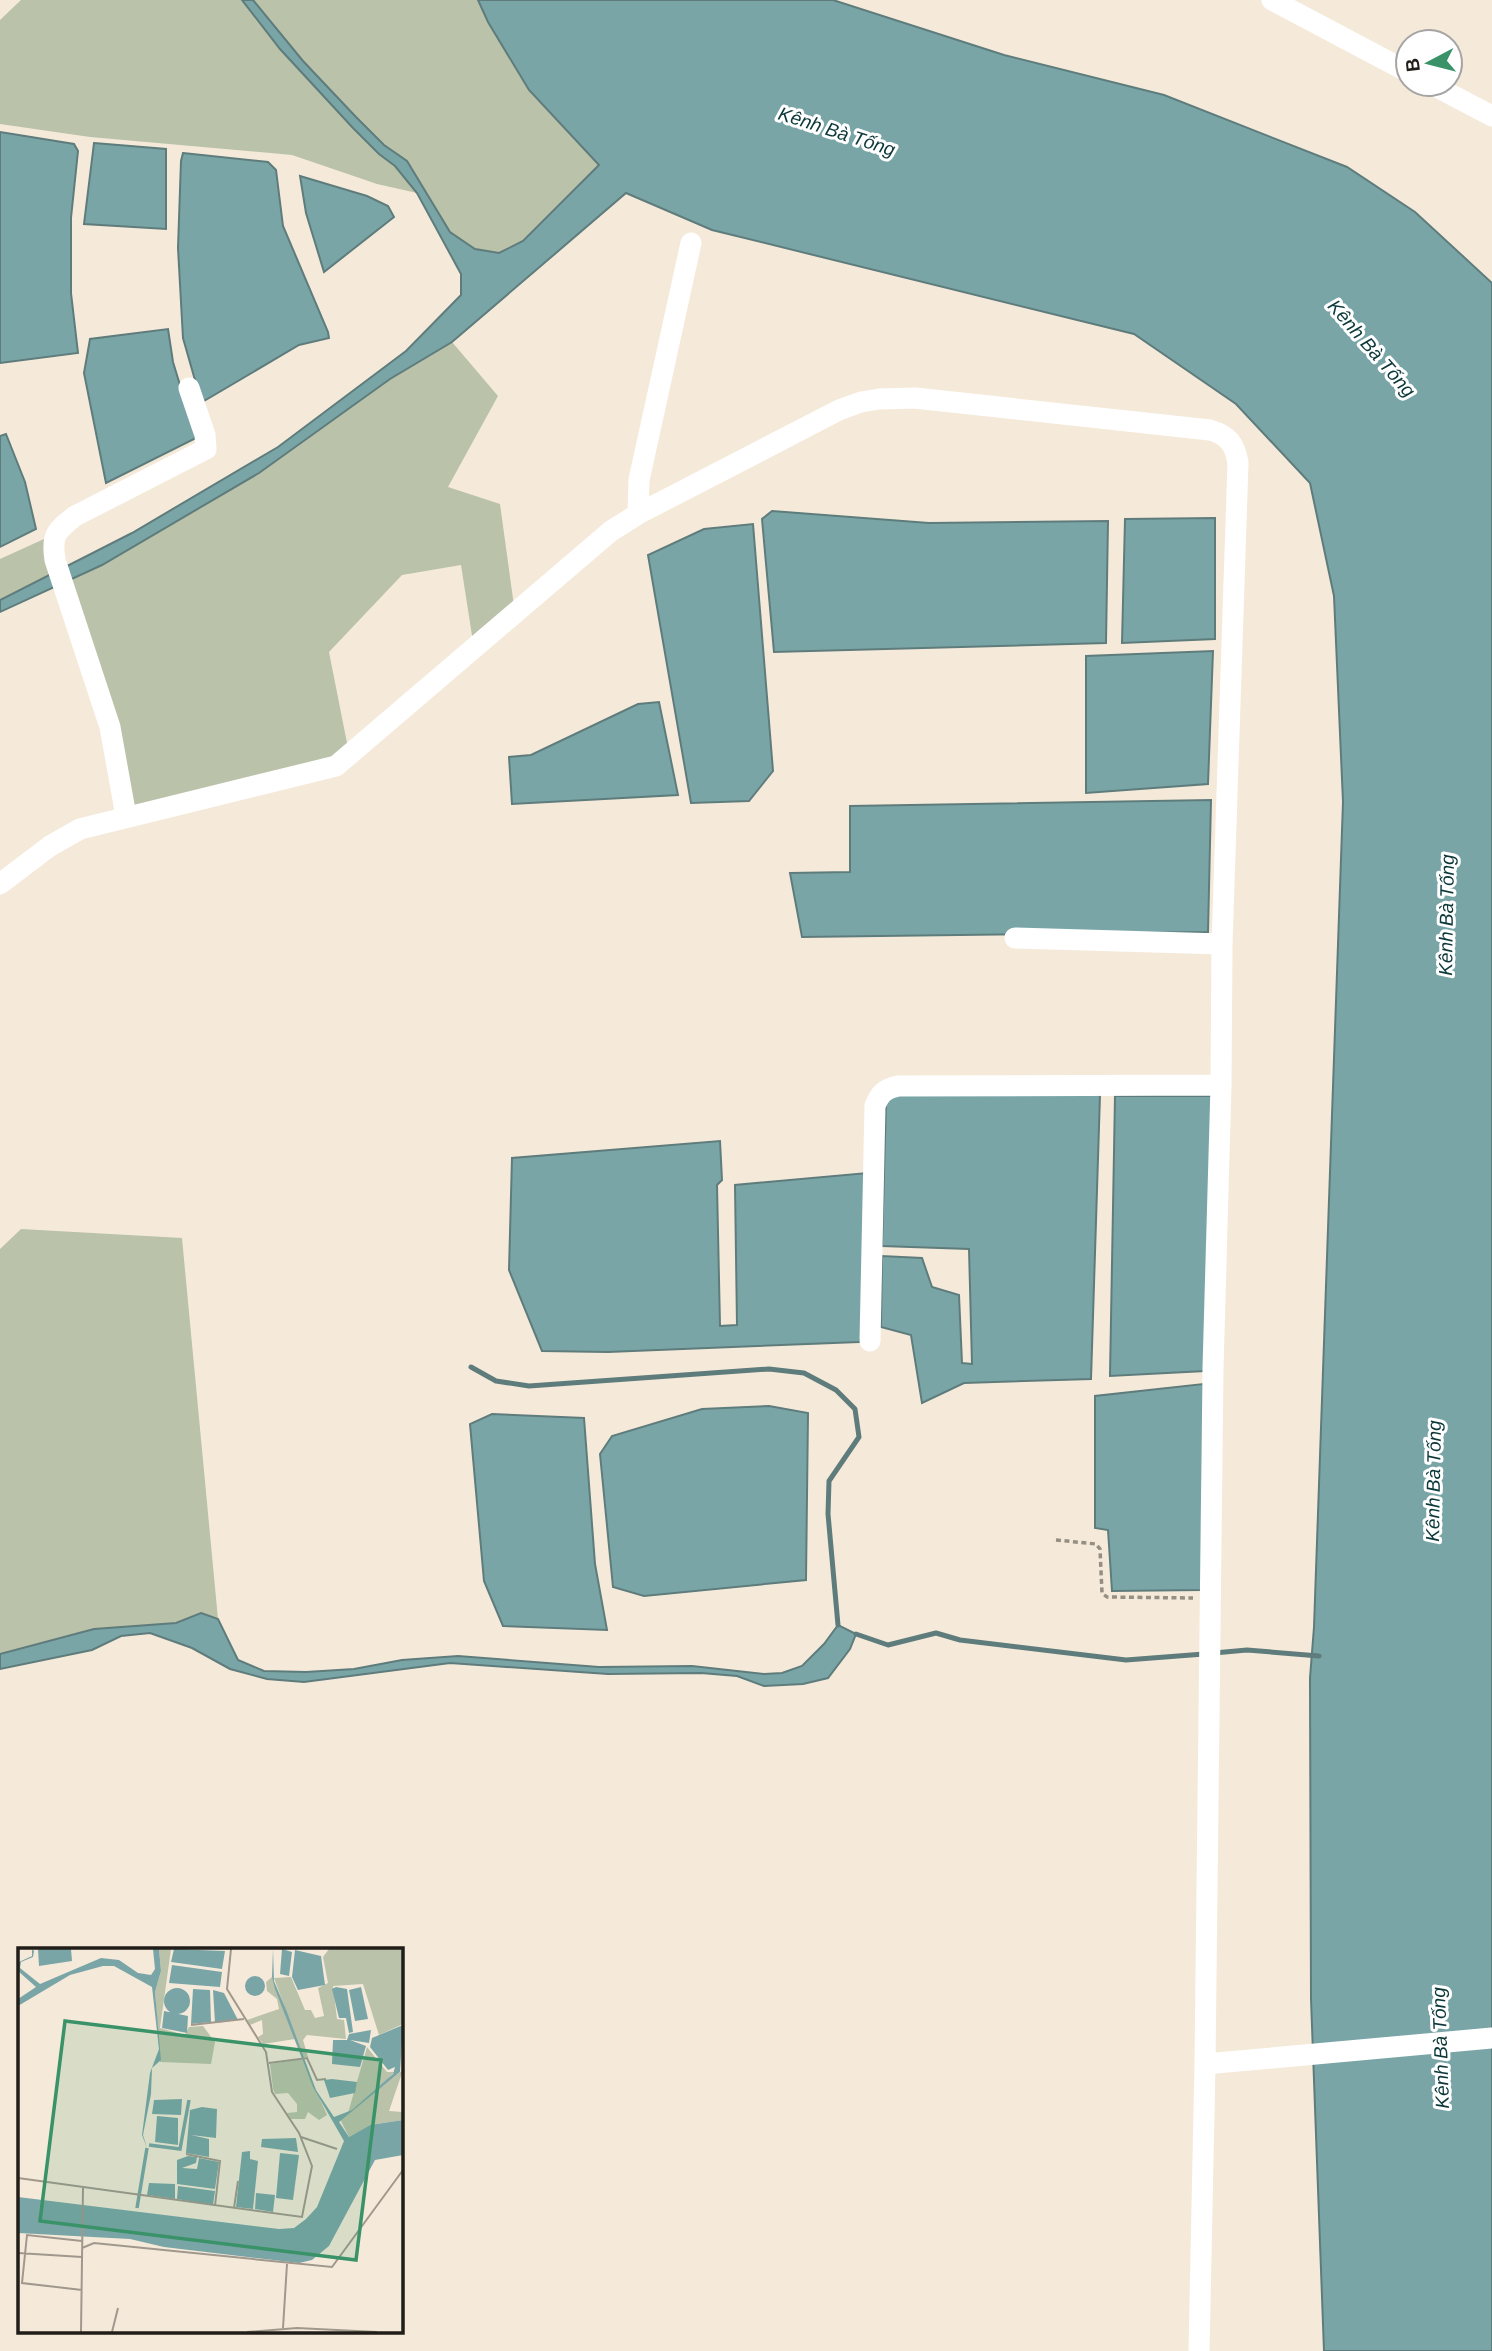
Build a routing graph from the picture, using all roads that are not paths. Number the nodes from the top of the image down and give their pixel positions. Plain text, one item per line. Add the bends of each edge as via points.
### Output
1 (1273, 0) edge
2 (1394, 65) edge
3 (1458, 98) edge
4 (1492, 116) edge
5 (691, 243) dead end
6 (189, 387) dead end
7 (638, 514) junction
8 (126, 816) junction
9 (0, 884) edge
10 (1015, 938) dead end
11 (1222, 944) junction
12 (1221, 1085) junction
13 (870, 1341) dead end
14 (1492, 2038) edge
15 (1205, 2064) junction
16 (1199, 2351) edge

1 - 2 street
3 - 4 street
5 - 7 street via 639,480
6 - 8 street via 206,449 75,516 57,531 52,545 110,727
7 - 8 street via 611,531 343,762 323,771
7 - 11 street via 839,410 879,399 915,398 1222,434 1231,441 1238,463
8 - 9 street via 71,833
10 - 11 street
11 - 12 street
12 - 13 street via 887,1088 875,1106
12 - 15 street
14 - 15 street
15 - 16 street

